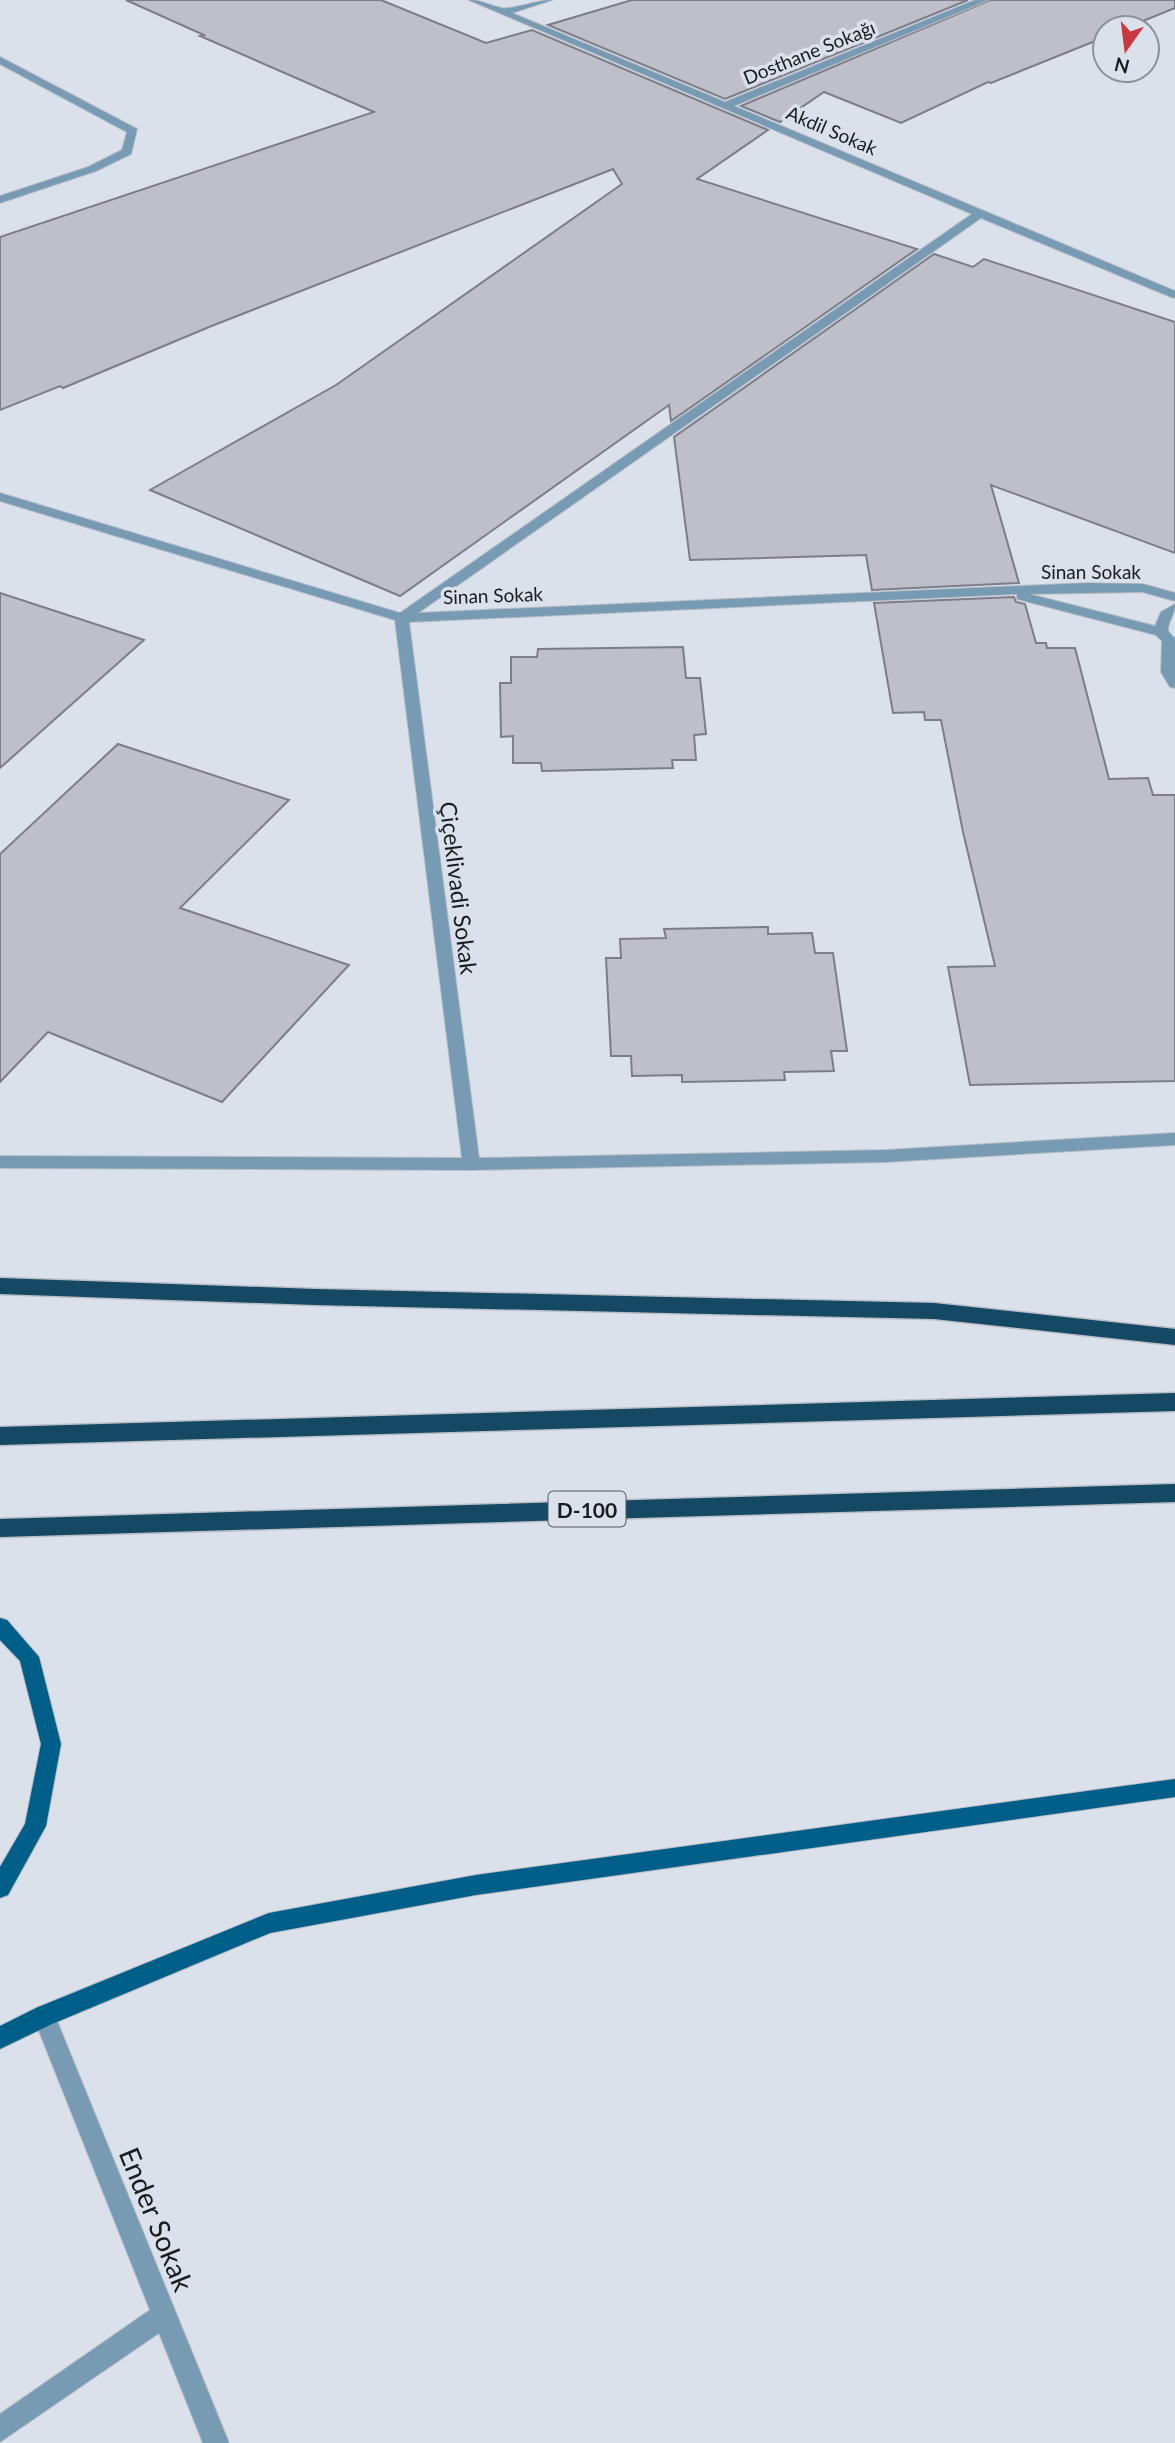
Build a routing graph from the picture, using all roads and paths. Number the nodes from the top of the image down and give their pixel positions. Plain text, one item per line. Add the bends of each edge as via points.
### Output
1 (474, 0) edge
2 (547, 0) edge
3 (983, 0) edge
4 (504, 12) junction
5 (0, 60) edge
6 (726, 105) junction
7 (0, 200) edge
8 (982, 212) junction
9 (1175, 295) edge
10 (0, 497) edge
11 (1005, 592) junction
12 (1175, 597) edge
13 (1175, 608) edge
14 (402, 618) junction
15 (1168, 640) edge
16 (1175, 684) edge
17 (1175, 1139) edge
18 (0, 1162) edge
19 (471, 1164) junction
20 (0, 1286) edge
21 (1175, 1338) edge
22 (1175, 1402) edge
23 (0, 1437) edge
24 (1175, 1493) edge
25 (0, 1528) edge
26 (0, 1626) edge
27 (1175, 1788) edge
28 (0, 1888) edge
29 (44, 2016) junction
30 (0, 2038) edge
31 (163, 2316) junction
32 (0, 2429) edge
33 (216, 2443) edge

1 - 4 street, Akdil Sokak
2 - 4 street
3 - 6 street, Dosthane Sokağı
4 - 6 street, Akdil Sokak
5 - 7 street via 133,131 127,152 92,169
6 - 8 street, Akdil Sokak
8 - 9 street, Akdil Sokak
8 - 14 street
10 - 14 street, Sinan Sokak
11 - 12 street, Sinan Sokak via 1143,588
11 - 14 street, Sinan Sokak
11 - 15 street, Sinan Sokak
13 - 15 street via 1161,622
14 - 19 street, Çiçeklivadi Sokak
15 - 16 street via 1168,672
17 - 19 street via 886,1156
18 - 19 street
20 - 21 highway via 934,1311
22 - 23 highway
24 - 25 highway, D-100
26 - 28 main road via 29,1657 51,1744 35,1826
27 - 29 main road via 476,1885 270,1923
29 - 30 main road
29 - 31 street, Ender Sokak
31 - 32 street
31 - 33 street, Ender Sokak

